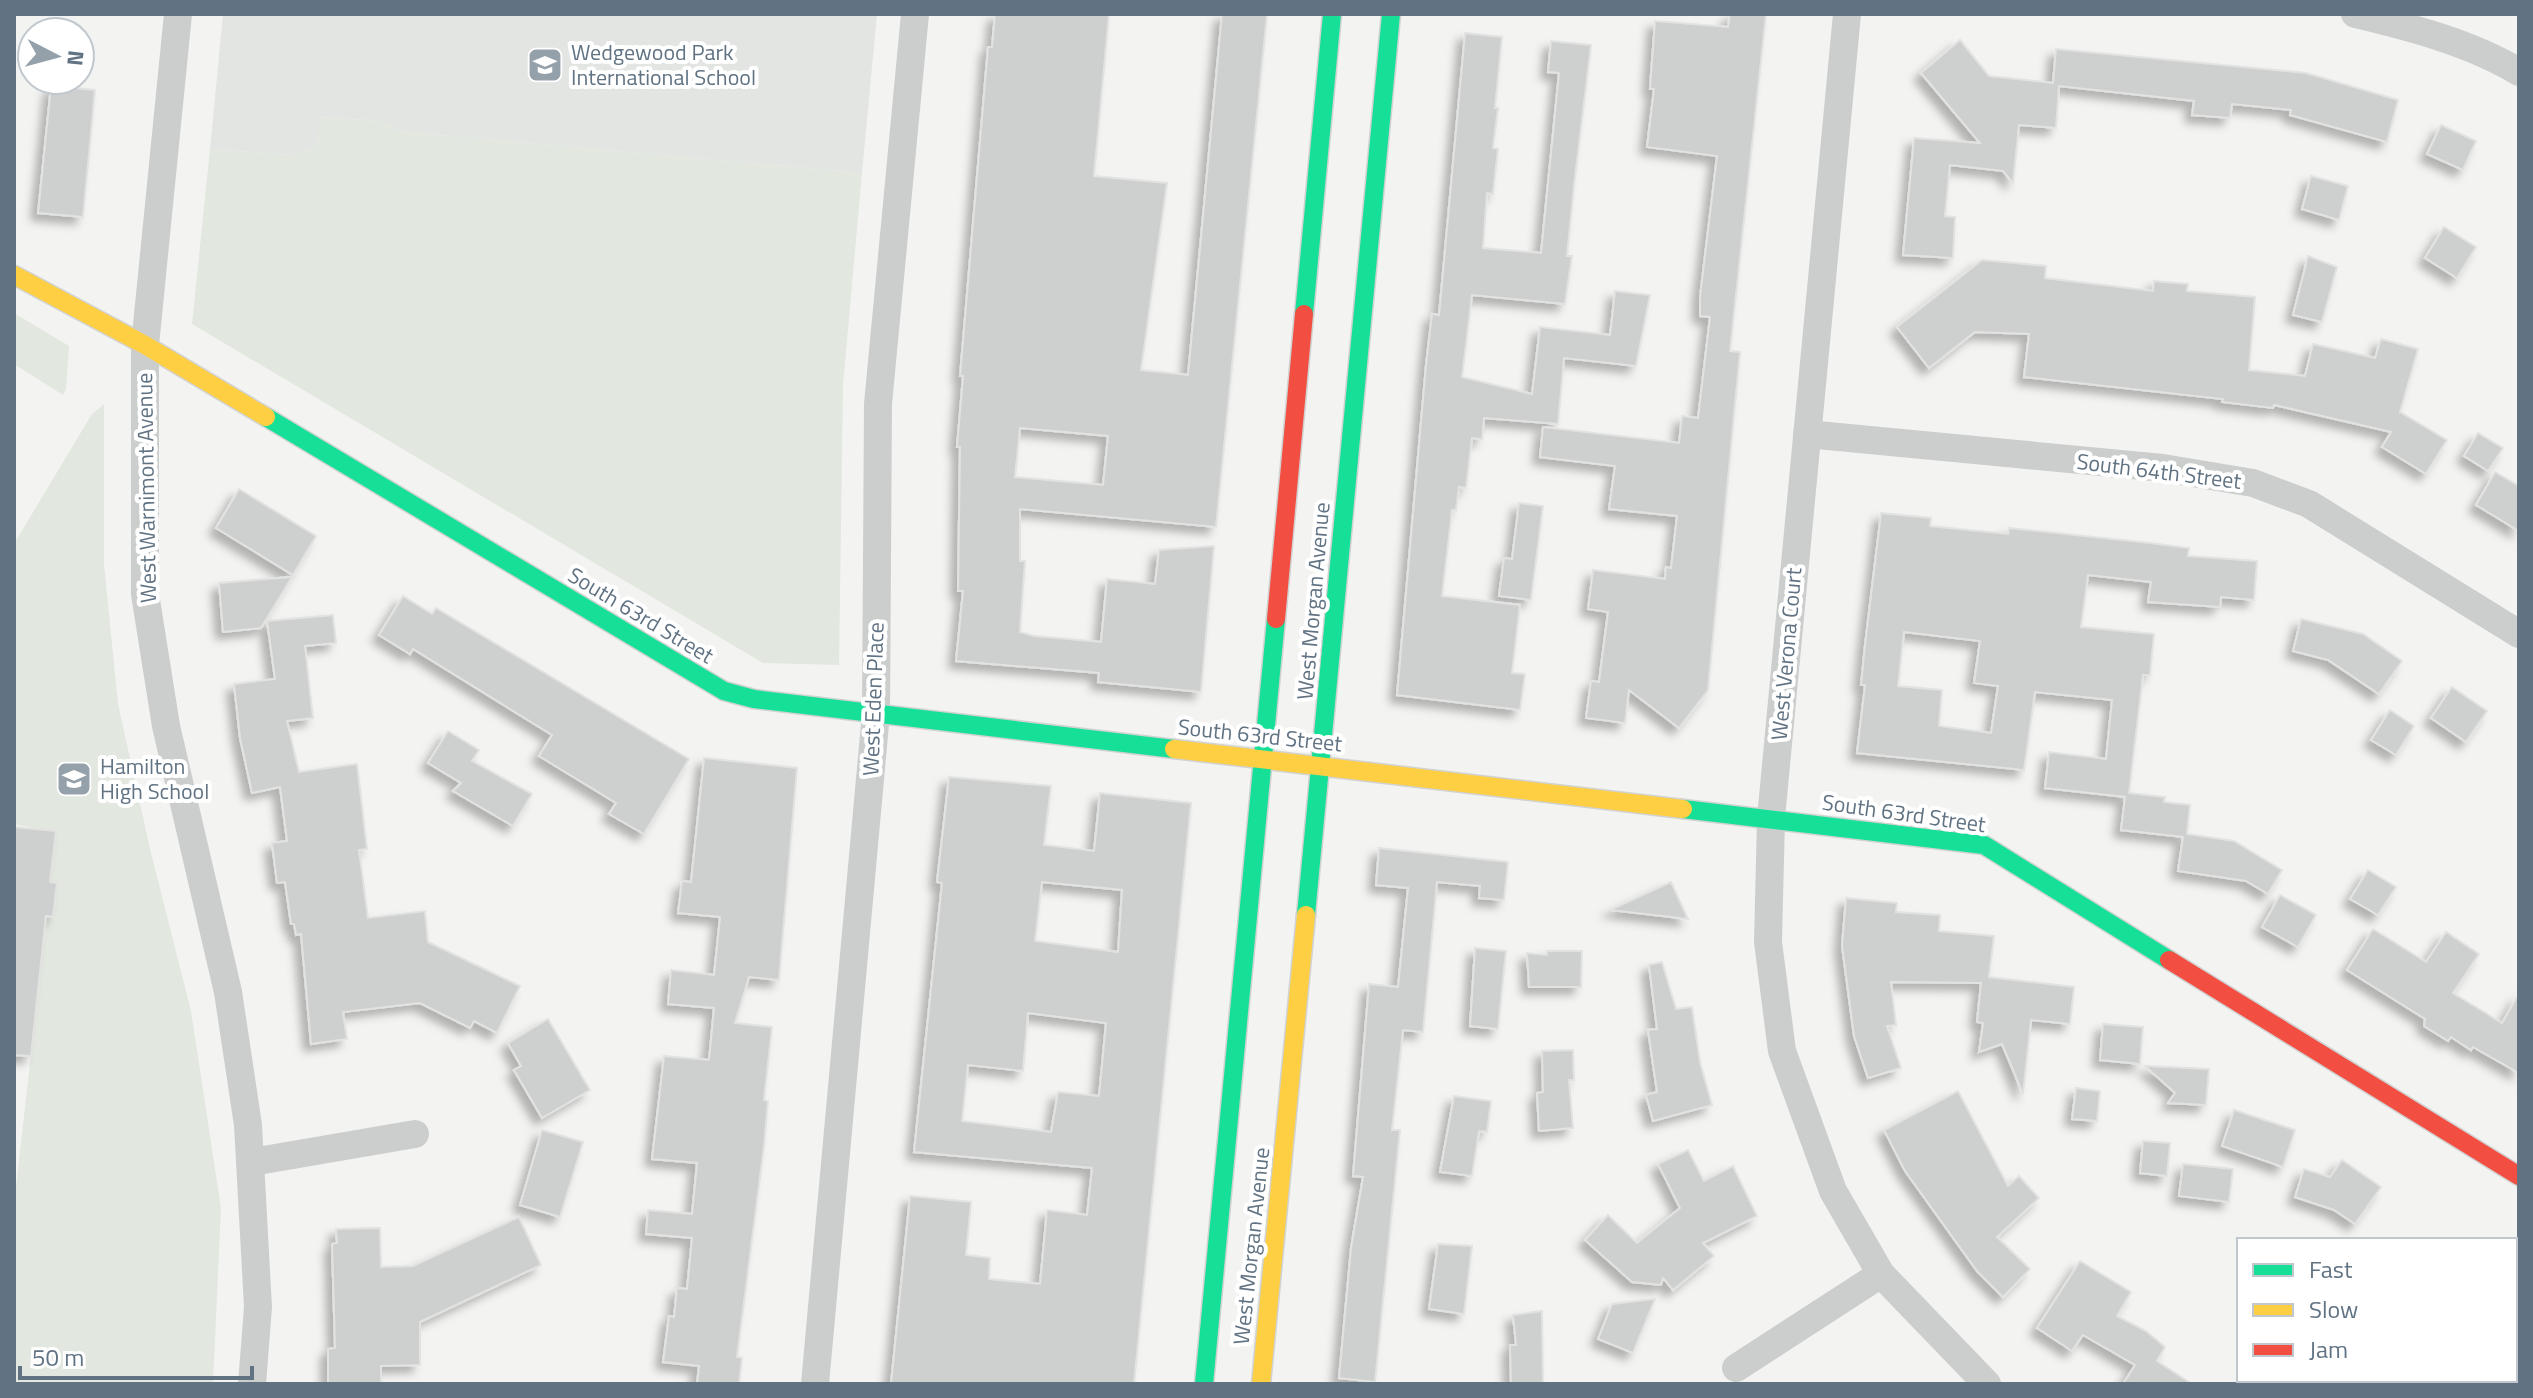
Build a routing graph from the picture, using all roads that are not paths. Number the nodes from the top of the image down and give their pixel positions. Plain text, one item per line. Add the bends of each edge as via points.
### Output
1 (178, 14) edge
2 (915, 14) edge
3 (1332, 14) edge
4 (1391, 14) edge
5 (1847, 14) edge
6 (2355, 14) edge
7 (2519, 72) edge
8 (14, 275) edge
9 (145, 345) junction
10 (1807, 434) junction
11 (2519, 634) edge
12 (876, 713) junction
13 (1262, 761) junction
14 (1322, 767) junction
15 (1771, 818) junction
16 (415, 1134) dead end
17 (252, 1162) junction
18 (2519, 1176) edge
19 (1881, 1274) junction
20 (1736, 1368) dead end
21 (252, 1384) edge
22 (815, 1384) edge
23 (1204, 1384) edge
24 (1261, 1384) edge
25 (1987, 1384) edge

1 - 9 street, West Warnimont Avenue
2 - 12 street, West Eden Place via 878,404
3 - 13 street, West Morgan Avenue via 1333,81
4 - 14 street, West Morgan Avenue via 1377,85
5 - 10 street, West Verona Court
6 - 7 street via 2498,59
8 - 9 street, South 63rd Street
9 - 12 street, South 63rd Street via 724,691
9 - 17 street, West Warnimont Avenue via 145,594 166,726 228,992
10 - 11 street, South 64th Street via 2163,468 2253,483 2309,504
10 - 15 street, West Verona Court
12 - 13 street, South 63rd Street
12 - 22 street, West Eden Place
13 - 14 street, South 63rd Street
13 - 23 street, West Morgan Avenue
14 - 15 street, South 63rd Street
14 - 24 street, West Morgan Avenue
15 - 18 street, South 63rd Street via 1984,845
15 - 19 street, West Verona Court via 1768,942 1782,1051 1833,1191
16 - 17 street
17 - 21 street, West Warnimont Avenue via 258,1307
19 - 20 street
19 - 25 street, West Verona Court

